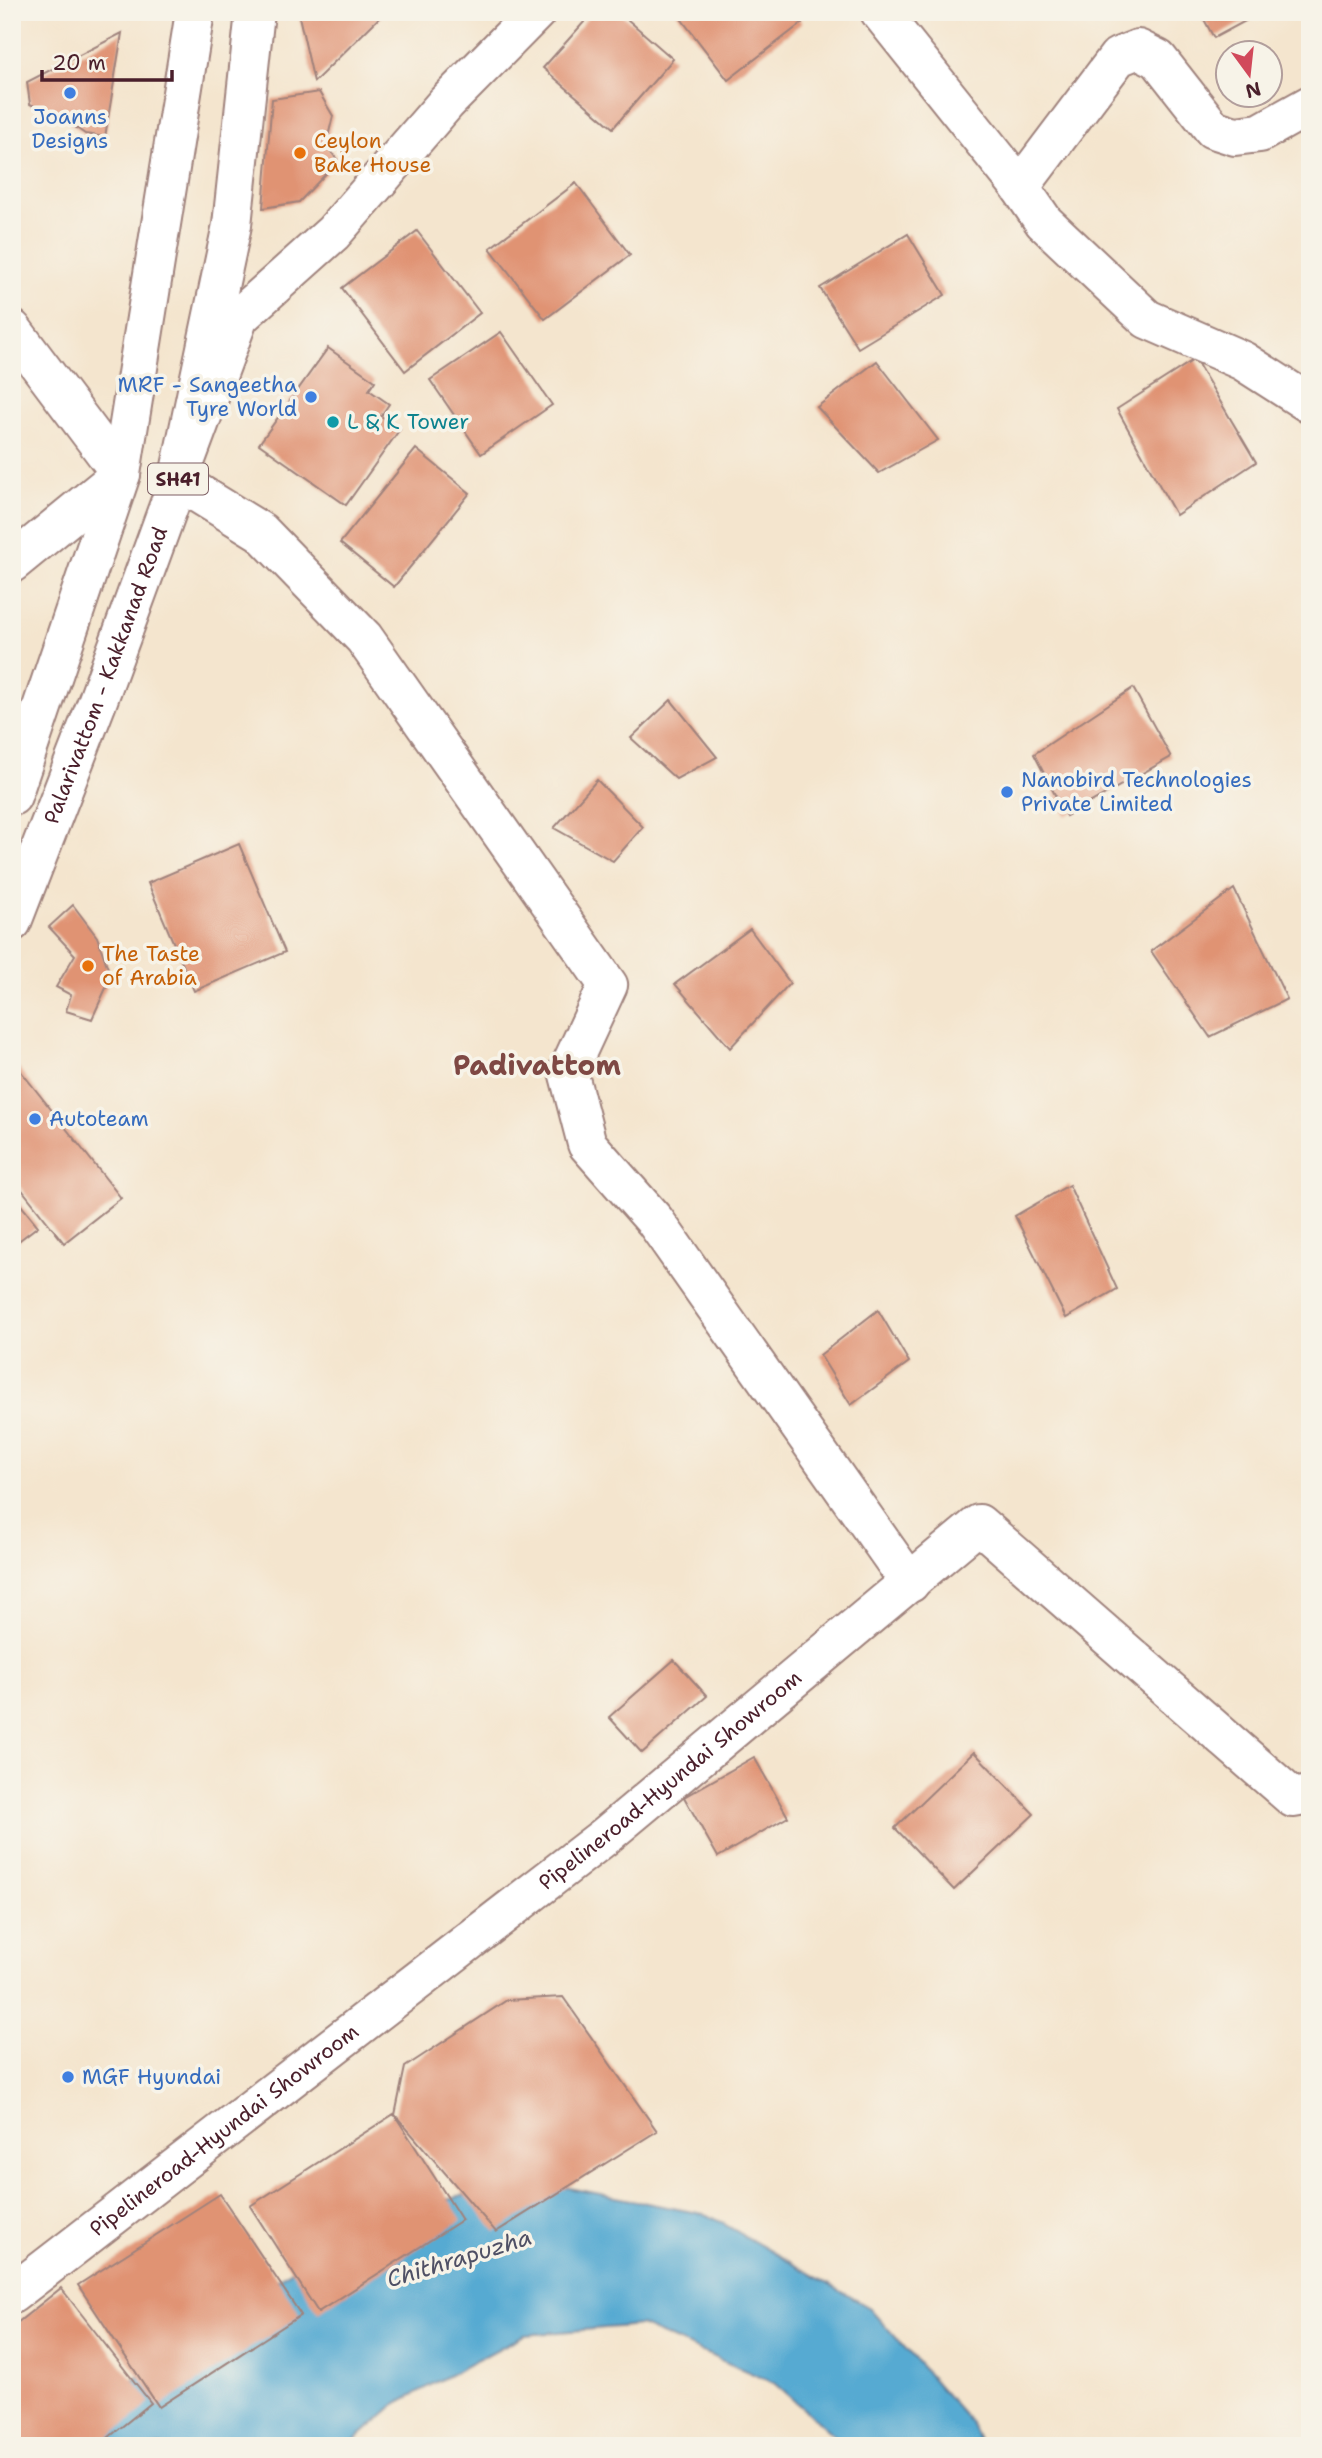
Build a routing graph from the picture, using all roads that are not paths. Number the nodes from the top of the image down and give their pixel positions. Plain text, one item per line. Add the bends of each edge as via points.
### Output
1 (195, 12) edge
2 (255, 12) edge
3 (536, 12) edge
4 (880, 12) edge
5 (1310, 104) edge
6 (1020, 187) junction
7 (12, 329) edge
8 (1310, 404) edge
9 (121, 474) junction
10 (178, 481) junction
11 (12, 563) edge
12 (12, 796) edge
13 (12, 922) edge
14 (910, 1583) junction
15 (1310, 1796) edge
16 (12, 2294) edge

1 - 9 street
2 - 10 street, Palarivattom - Kakkanad Road / SH41 via 232,225
3 - 10 street via 446,103 333,233 239,317
4 - 6 street
5 - 6 street via 1260,133 1235,136 1213,129 1158,59 1138,49 1118,57
6 - 8 street via 1044,222 1147,319 1243,361
7 - 9 street
9 - 11 street
9 - 12 street
10 - 13 street, Palarivattom - Kakkanad Road / SH41
10 - 14 street via 261,531 365,638 608,985 568,1071 587,1144 655,1221
14 - 15 street, Pipelineroad-Hyundai Showroom via 979,1524 1293,1798
14 - 16 street, Pipelineroad-Hyundai Showroom via 604,1837

